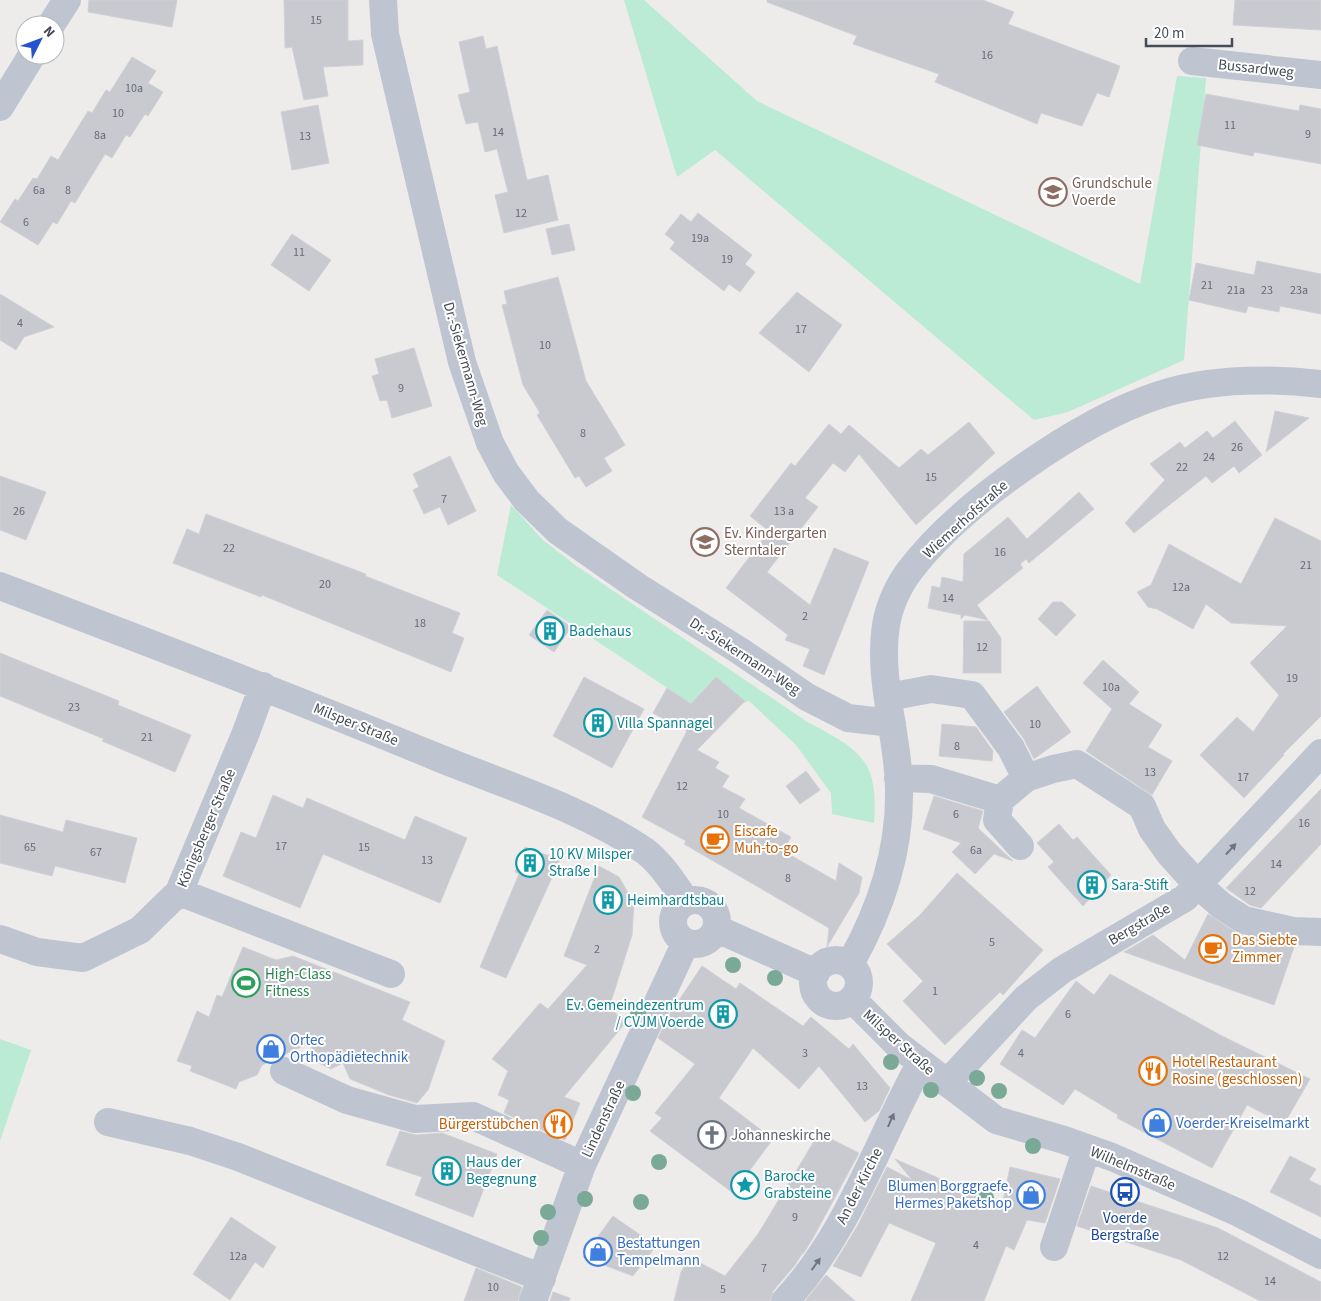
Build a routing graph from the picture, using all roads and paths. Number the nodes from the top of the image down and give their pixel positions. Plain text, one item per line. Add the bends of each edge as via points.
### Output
1 (67, 0) edge
2 (383, 0) edge
3 (57, 15) edge
4 (1192, 61) dead end
5 (26, 65) edge
6 (1321, 75) edge
7 (0, 107) edge
8 (1321, 384) edge
9 (0, 586) edge
10 (263, 686) junction
11 (890, 710) junction
12 (1321, 753) edge
13 (898, 778) junction
14 (1026, 778) junction
15 (1000, 800) junction
16 (1020, 846) dead end
17 (1198, 885) junction
18 (179, 892) junction
19 (686, 901) junction
20 (717, 929) junction
21 (1321, 932) edge
22 (0, 939) edge
23 (686, 942) junction
24 (850, 964) junction
25 (816, 973) junction
26 (391, 974) dead end
27 (852, 999) junction
28 (920, 1064) junction
29 (284, 1071) dead end
30 (947, 1083) junction
31 (108, 1122) dead end
32 (1087, 1148) junction
33 (582, 1165) junction
34 (1054, 1247) dead end
35 (1321, 1255) edge
36 (538, 1289) edge
37 (785, 1301) edge

1 - 3 street
2 - 11 street, Dr.-Siekermann-Weg via 385,34 462,362 490,444 506,473 558,531 807,697 848,718
4 - 6 street, Bussardweg
5 - 7 street
8 - 11 street, Wiemerhofstraße via 1260,380 1182,388 1132,405 1030,464 949,528 901,584 886,624 883,660
9 - 10 street, Milsper Straße
10 - 18 street, Königsberger Straße via 246,735
10 - 19 street, Milsper Straße via 555,804 621,836 660,865
11 - 13 street, Wiemerhofstraße
11 - 14 street, Dr.-Siekermann-Weg via 931,689 972,695 1011,748
17 -> 12 street, Bergstraße
13 - 15 street via 931,779
13 - 24 street, Wiemerhofstraße via 900,808 892,864 867,934
14 - 15 street
14 - 17 street via 1077,764 1142,806 1158,837
15 - 16 street via 997,820
17 - 21 street via 1244,920 1293,931
17 - 30 street, Bergstraße via 1185,898 1062,970 1026,998
18 - 22 street, Königsberger Straße via 140,930 83,958 38,952
18 - 26 street
19 - 20 street via 699,900 710,905 717,916
19 - 23 street via 676,911 673,926
20 - 23 street via 705,942
20 - 25 street
23 - 33 street, Lindenstraße
24 - 25 street via 830,961
24 - 27 street via 859,981
25 - 27 street via 815,990 822,1000 837,1005
27 - 28 street, Milsper Straße
28 - 30 street, Milsper Straße
37 -> 28 street, An der Kirche via 829,1247
29 - 33 street via 347,1100 415,1119 473,1116
30 - 32 street, Wilhelmstraße via 996,1120
31 - 36 street via 190,1141 238,1157
32 - 34 street
32 - 35 street, Wilhelmstraße via 1239,1213
33 - 36 street, Lindenstraße

